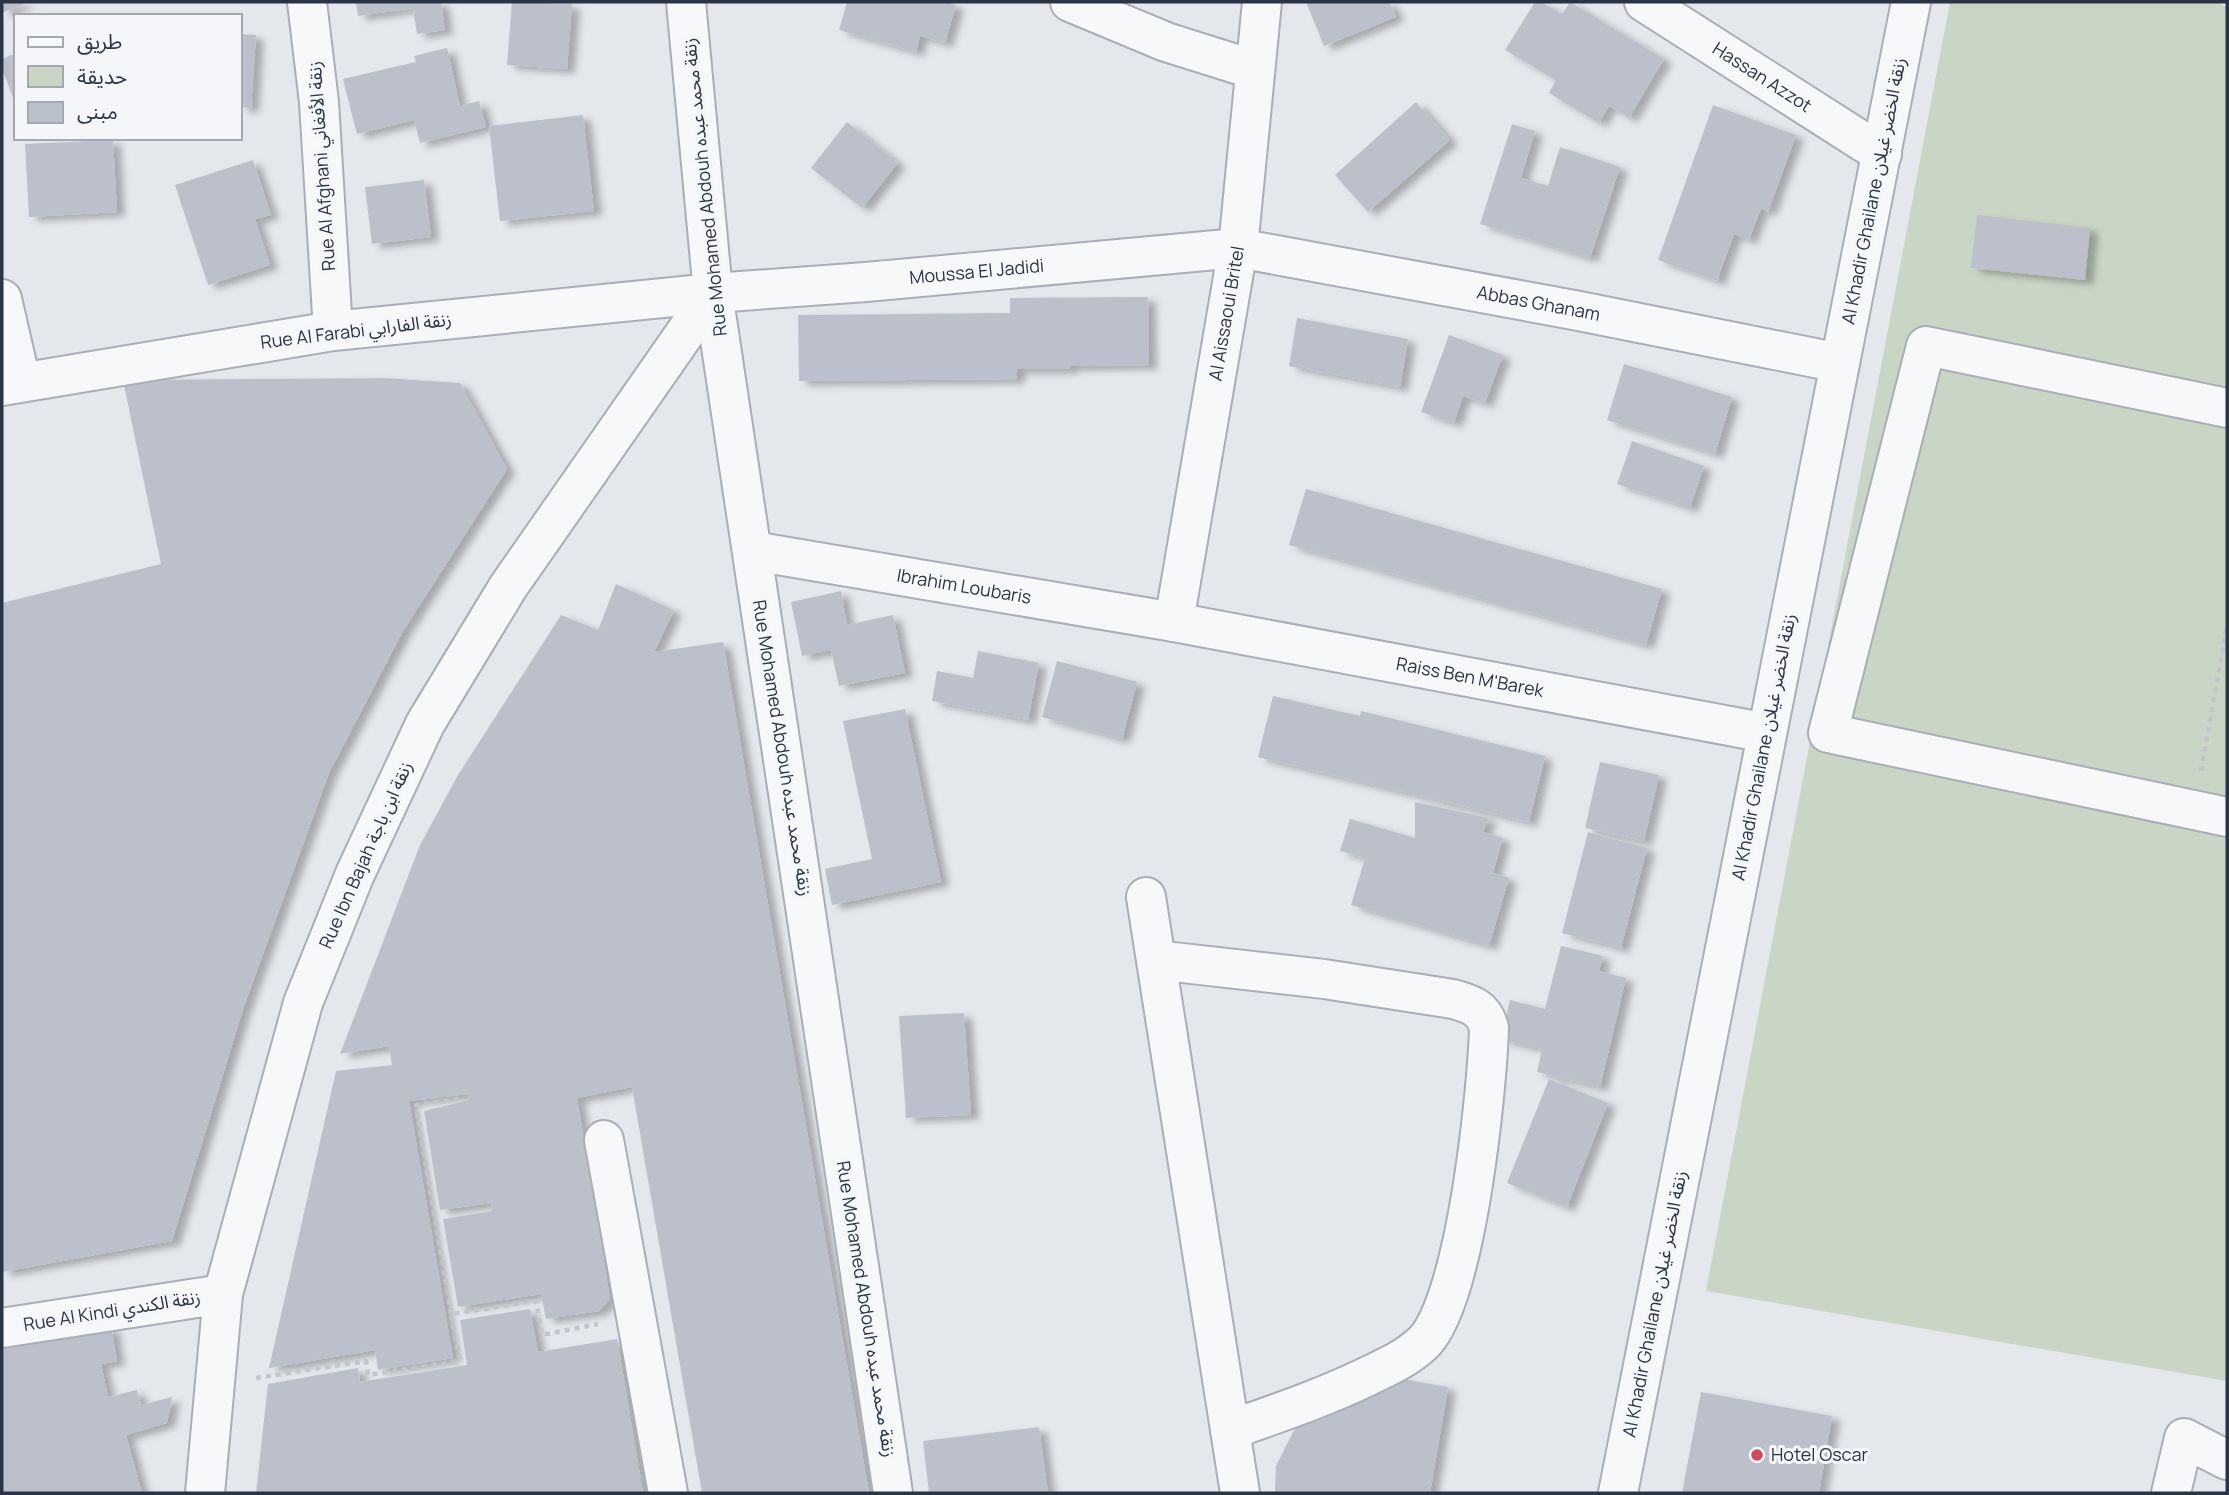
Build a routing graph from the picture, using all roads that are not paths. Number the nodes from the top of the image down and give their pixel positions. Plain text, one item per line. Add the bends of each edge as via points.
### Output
1 (307, 2) edge
2 (687, 2) edge
3 (1070, 2) edge
4 (1262, 2) edge
5 (1644, 2) edge
6 (1911, 2) edge
7 (1255, 70) junction
8 (1882, 153) junction
9 (1238, 248) junction
10 (713, 293) junction
11 (2, 299) edge
12 (333, 331) junction
13 (1840, 363) junction
14 (12, 384) edge
15 (2227, 408) edge
16 (752, 551) junction
17 (1174, 622) junction
18 (1767, 733) junction
19 (2211, 814) edge
20 (1146, 897) dead end
21 (1156, 960) junction
22 (604, 1140) dead end
23 (223, 1294) junction
24 (2, 1328) edge
25 (1230, 1430) junction
26 (2227, 1460) edge
27 (205, 1493) edge
28 (668, 1493) edge
29 (893, 1493) edge
30 (1240, 1493) edge
31 (1618, 1493) edge
32 (2171, 1493) edge

1 - 12 street, Rue Al Afghani زنقة الأفغاني via 319,102
2 - 10 street, Rue Mohamed Abdouh زنقة محمد عبده
3 - 7 street via 1166,42
4 - 7 street, Al Aissaoui Britel
5 - 8 street, Hassan Azzot
6 - 8 street, Al Khadir Ghailane زنقة الخضر غيلان
7 - 9 street, Al Aissaoui Britel
8 - 13 street, Al Khadir Ghailane زنقة الخضر غيلان
9 - 10 street, Moussa El Jadidi
9 - 13 street, Abbas Ghanam
9 - 17 street, Al Aissaoui Britel
10 - 12 street, Rue Al Farabi زنقة الفارابي
10 - 16 street, Rue Mohamed Abdouh زنقة محمد عبده
10 - 23 street, Rue Ibn Bajah زنقة ابن باجة via 508,587 425,723 355,874 303,1003
11 - 14 street
12 - 14 street, Rue Al Farabi زنقة الفارابي
13 - 18 street, Al Khadir Ghailane زنقة الخضر غيلان
15 - 19 street via 1926,346 1828,733
16 - 17 street, Ibrahim Loubaris
16 - 29 street, Rue Mohamed Abdouh زنقة محمد عبده
17 - 18 street, Raiss Ben M'Barek
18 - 31 street, Al Khadir Ghailane زنقة الخضر غيلان
20 - 21 street
21 - 25 street
21 - 25 street via 1453,999 1483,1012 1489,1028 1476,1161 1462,1243 1443,1312 1425,1342 1399,1362 1329,1395
22 - 28 street
23 - 24 street, Rue Al Kindi زنقة الكندي
23 - 27 street, Rue Ibn Bajah زنقة ابن باجة
25 - 30 street
26 - 32 street via 2184,1437

